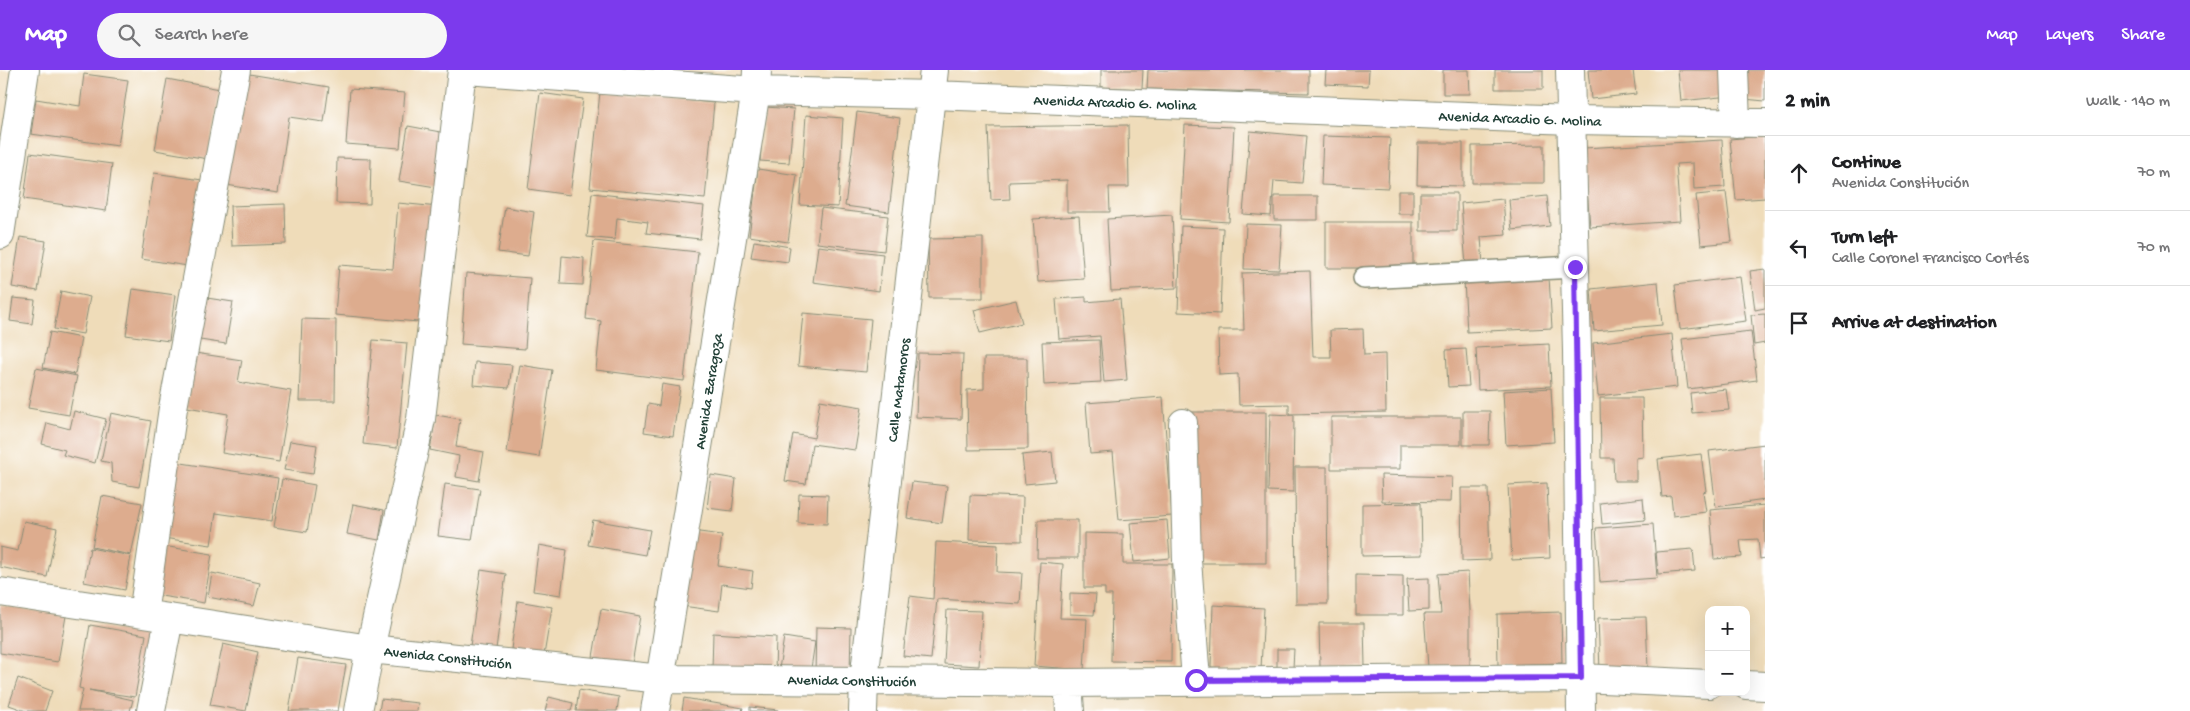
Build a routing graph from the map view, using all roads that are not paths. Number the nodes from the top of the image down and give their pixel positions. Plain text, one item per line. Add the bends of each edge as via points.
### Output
1 (25, 70) edge
2 (236, 70) edge
3 (462, 70) edge
4 (466, 70) edge
5 (1570, 70) edge
6 (1734, 70) edge
7 (756, 81) edge
8 (934, 83) edge
9 (1572, 120) junction
10 (1736, 123) junction
11 (1765, 123) edge
12 (0, 235) edge
13 (1575, 267) junction
14 (1364, 278) dead end
15 (1183, 423) dead end
16 (0, 592) edge
17 (143, 614) junction
18 (170, 619) junction
19 (370, 649) junction
20 (662, 678) junction
21 (1581, 678) junction
22 (864, 680) junction
23 (1196, 680) junction
24 (1068, 683) junction
25 (1705, 684) edge
26 (1750, 685) edge
27 (1765, 686) edge
28 (151, 711) edge
29 (358, 711) edge
30 (655, 711) edge
31 (863, 711) edge
32 (1070, 711) edge
33 (1580, 711) edge

1 - 12 street
2 - 17 street via 173,408
3 - 19 street via 421,419
4 - 7 street, Avenida Arcadio G. Molina
5 - 9 street
6 - 10 street
7 - 8 street, Avenida Arcadio G. Molina
7 - 20 street, Avenida Zaragoza
8 - 9 street, Avenida Arcadio G. Molina
8 - 22 street, Calle Matamoros
9 - 10 street, Avenida Arcadio G. Molina
9 - 13 street
10 - 11 street, Avenida Arcadio G. Molina
13 - 14 lane
13 - 21 street
15 - 23 street via 1187,560
16 - 17 street, Avenida Constitución
17 - 18 street, Avenida Constitución
18 - 19 street, Avenida Constitución
18 - 28 street
19 - 20 street, Avenida Constitución
19 - 29 street
20 - 22 street, Avenida Constitución
20 - 30 street, Avenida Zaragoza
21 - 23 street, Avenida Constitución
21 - 25 street, Avenida Constitución
21 - 33 street
22 - 24 street, Avenida Constitución
22 - 31 street, Calle Matamoros
23 - 24 street, Avenida Constitución
24 - 32 street
26 - 27 street

